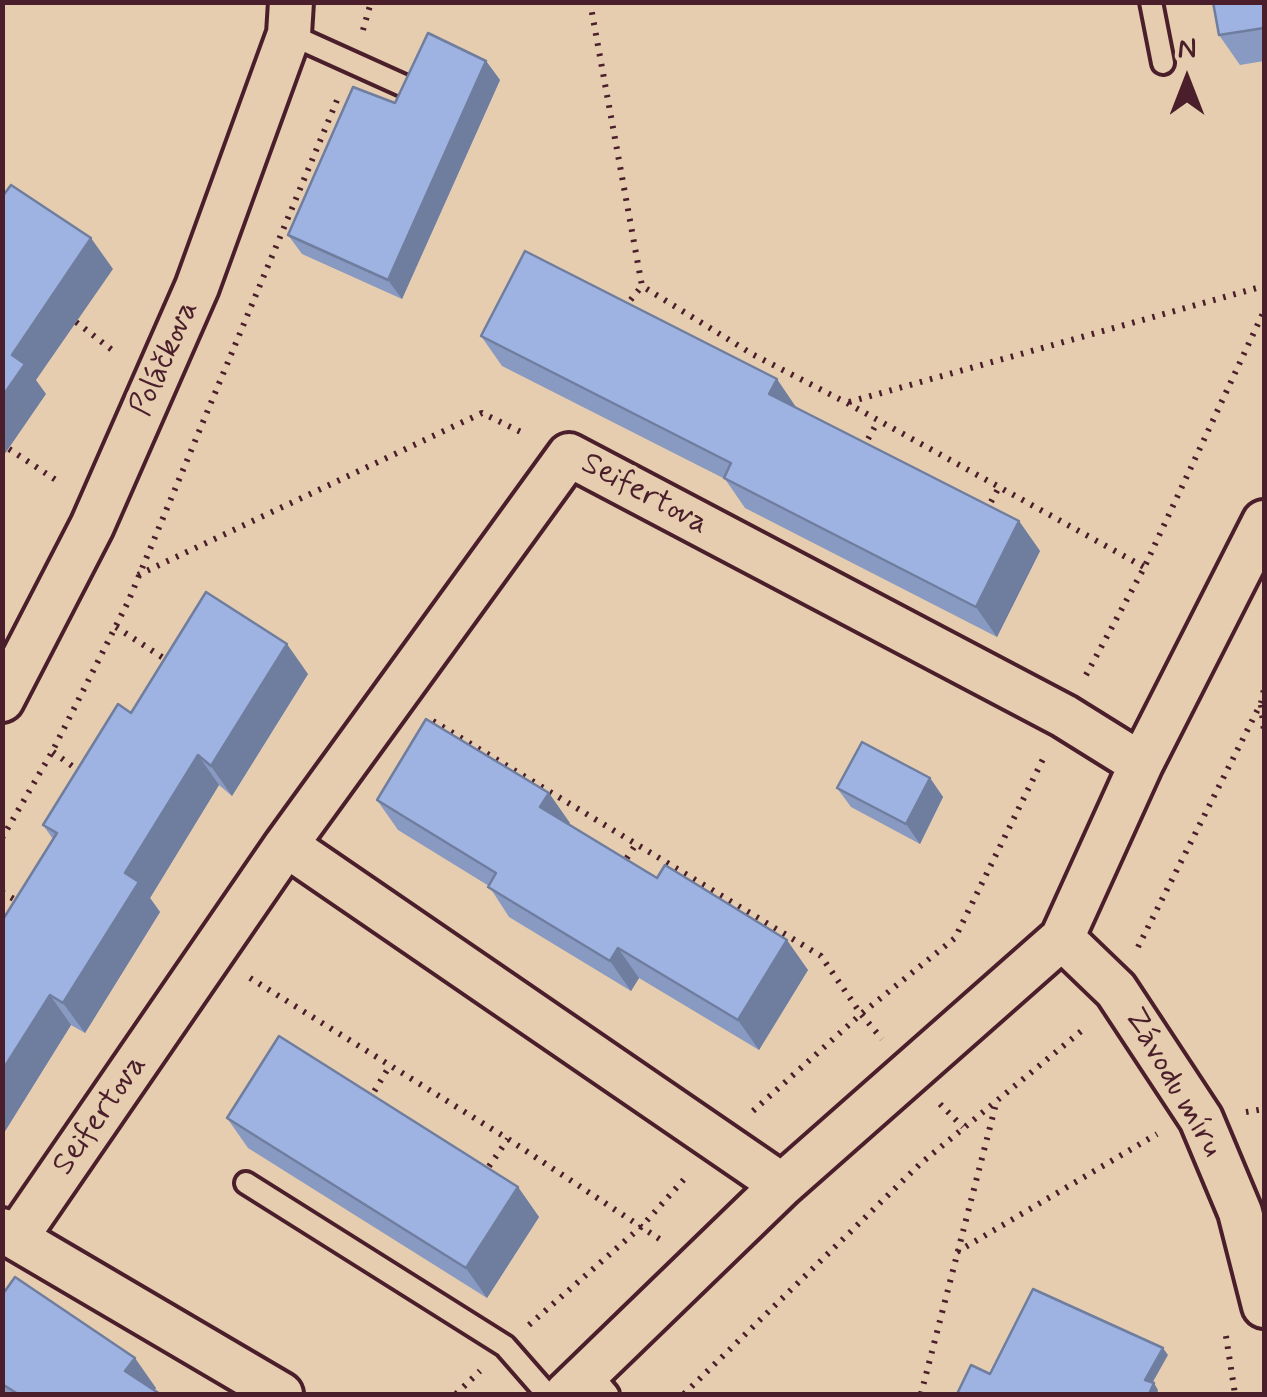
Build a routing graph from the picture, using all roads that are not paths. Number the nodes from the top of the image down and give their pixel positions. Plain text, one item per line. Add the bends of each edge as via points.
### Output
1 (1152, 2) edge
2 (290, 18) edge
3 (1163, 63) dead end
4 (413, 90) edge
5 (1264, 522) edge
6 (2, 700) edge
7 (1142, 764) junction
8 (286, 845) junction
9 (1062, 938) junction
10 (246, 1183) edge
11 (782, 1184) junction
12 (10, 1234) edge
13 (1264, 1306) edge
14 (588, 1387) edge
15 (281, 1394) edge
16 (546, 1394) edge

1 - 3 lane
2 - 4 lane via 352,64
2 - 6 street, Poláčkova via 197,287 92,526
5 - 7 street
7 - 8 street, Seifertova via 1064,716 568,455
7 - 9 street
8 - 11 street
8 - 12 street, Seifertova
9 - 11 street
9 - 13 street, Závodu míru via 1116,990 1201,1119 1240,1212
10 - 16 lane via 506,1346
11 - 14 street
12 - 15 street

